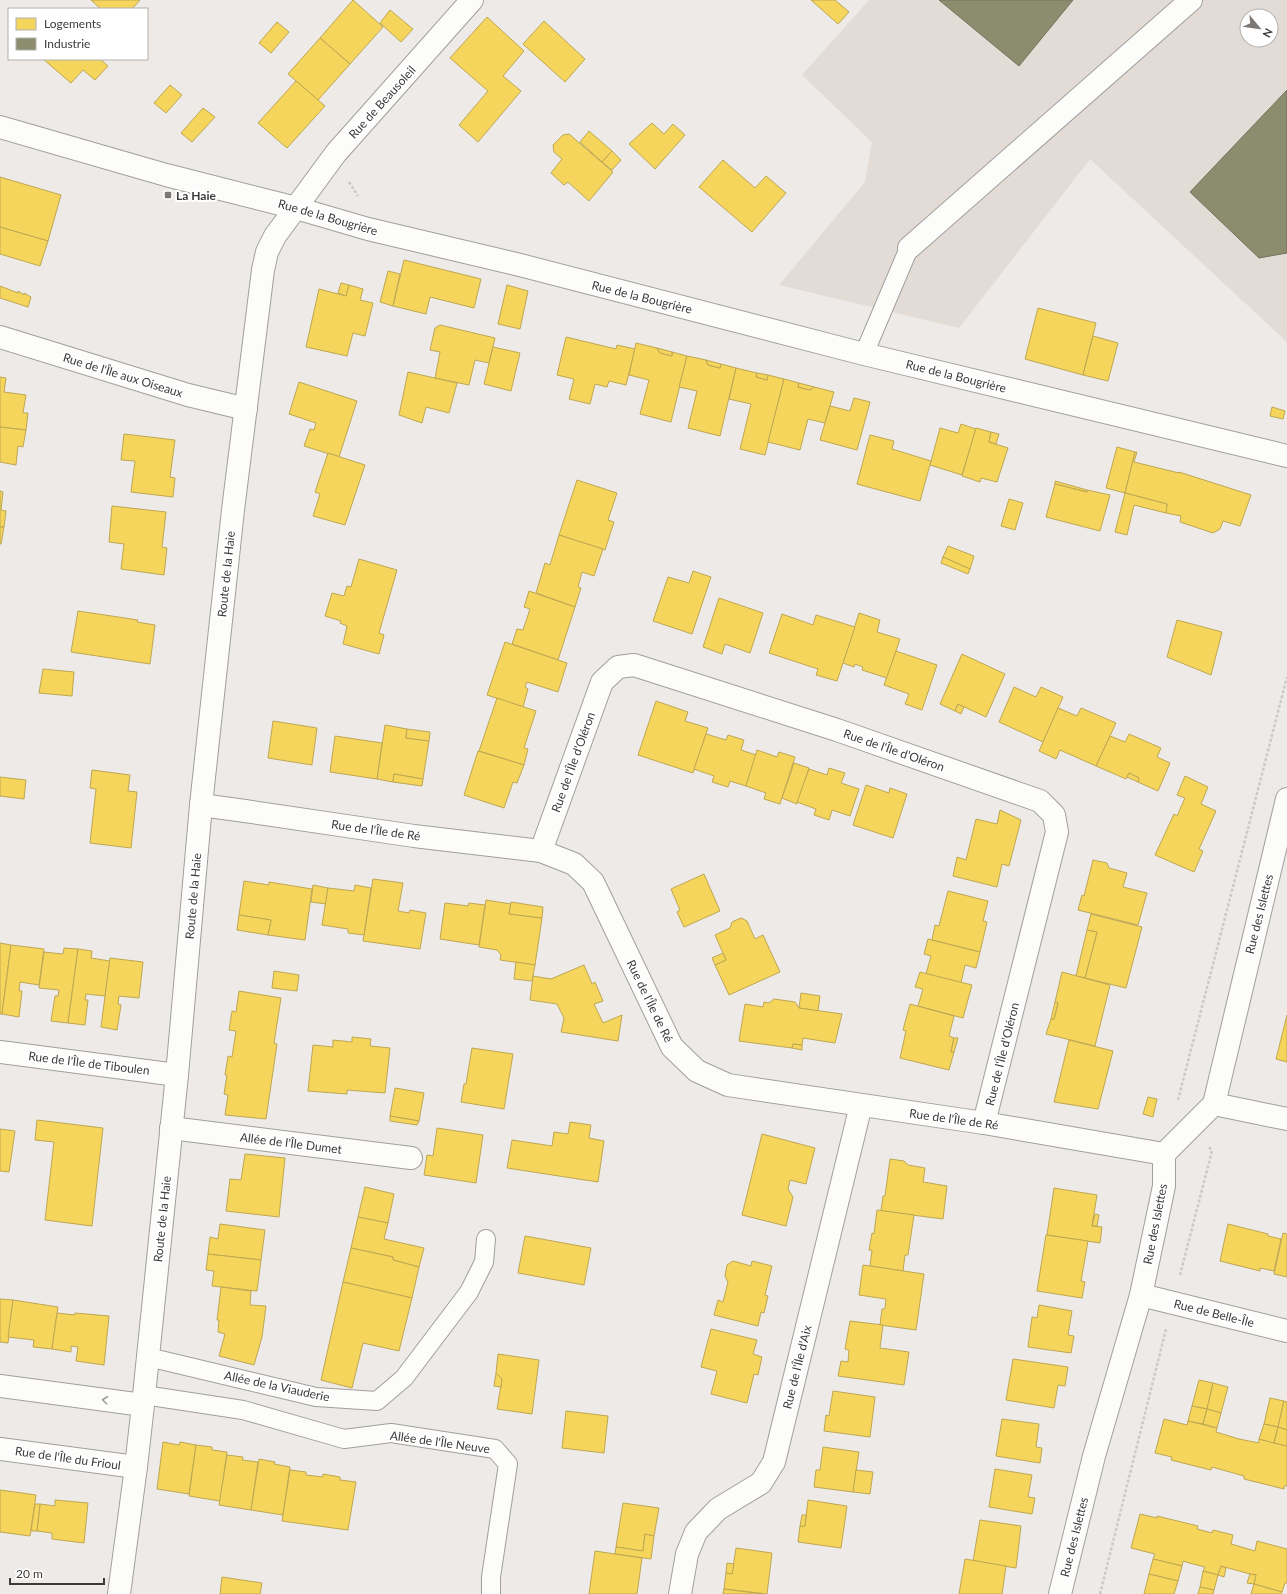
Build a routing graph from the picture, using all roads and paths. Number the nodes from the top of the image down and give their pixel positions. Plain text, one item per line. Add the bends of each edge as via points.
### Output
1 (472, 0) edge
2 (1191, 0) edge
3 (0, 127) edge
4 (296, 208) junction
5 (909, 248) joint
6 (0, 337) edge
7 (864, 354) junction
8 (246, 409) junction
9 (1287, 456) edge
10 (1287, 799) edge
11 (201, 805) junction
12 (541, 851) junction
13 (0, 1052) edge
14 (177, 1075) junction
15 (1214, 1104) junction
16 (861, 1106) junction
17 (1287, 1119) edge
18 (984, 1123) junction
19 (171, 1128) junction
20 (1164, 1154) junction
21 (411, 1158) dead end
22 (486, 1239) dead end
23 (1141, 1295) junction
24 (1287, 1331) edge
25 (148, 1357) junction
26 (0, 1386) edge
27 (144, 1400) junction
28 (0, 1449) edge
29 (136, 1467) junction
30 (119, 1594) edge
31 (491, 1594) edge
32 (680, 1594) edge
33 (1060, 1594) edge

1 - 4 street, Rue de Beausoleil via 336,153
2 - 5 street
3 - 4 street, Rue de la Bougrière
4 - 7 street, Rue de la Bougrière via 368,229 520,265
4 - 8 street, Route de la Haie via 275,236 267,252
5 - 7 lane
6 - 8 street, Rue de l'Île aux Oiseaux via 188,395
7 - 9 street, Rue de la Bougrière
8 - 11 street, Route de la Haie
10 - 15 street, Rue des Islettes
11 - 12 street, Rue de l'Île de Ré via 414,836
11 - 14 street, Route de la Haie
12 - 16 street, Rue de l'Île de Ré via 574,864 593,882 672,1047 697,1071 728,1085
12 - 18 street, Rue de l'Île d'Oléron via 602,682 618,667 634,665 837,730 1040,801 1054,815 1057,832
13 - 14 street, Rue de l'Île de Tiboulen
14 - 19 street, Route de la Haie
15 - 17 street
15 - 20 street
16 - 18 street, Rue de l'Île de Ré
16 - 32 street, Rue de l'Île d'Aix via 774,1462 761,1482 718,1509 696,1532 687,1554
18 - 20 street, Rue de l'Île de Ré
19 - 21 street, Allée de l'Île Dumet
19 - 25 street, Route de la Haie
20 - 23 street, Rue des Islettes via 1164,1186
22 - 25 lane, Allée de la Viauderie via 484,1262 469,1292 404,1378 377,1401 316,1397
23 - 24 street, Rue de Belle-Île
23 - 33 street, Rue des Islettes via 1094,1456
25 - 27 street, Route de la Haie
27 -> 26 street
27 - 29 street, Route de la Haie
27 - 31 lane, Allée de l'Île Neuve via 243,1410 344,1439 391,1433 496,1449 508,1464 491,1577
28 - 29 street, Rue de l'Île du Frioul
29 - 30 street, Route de la Haie

